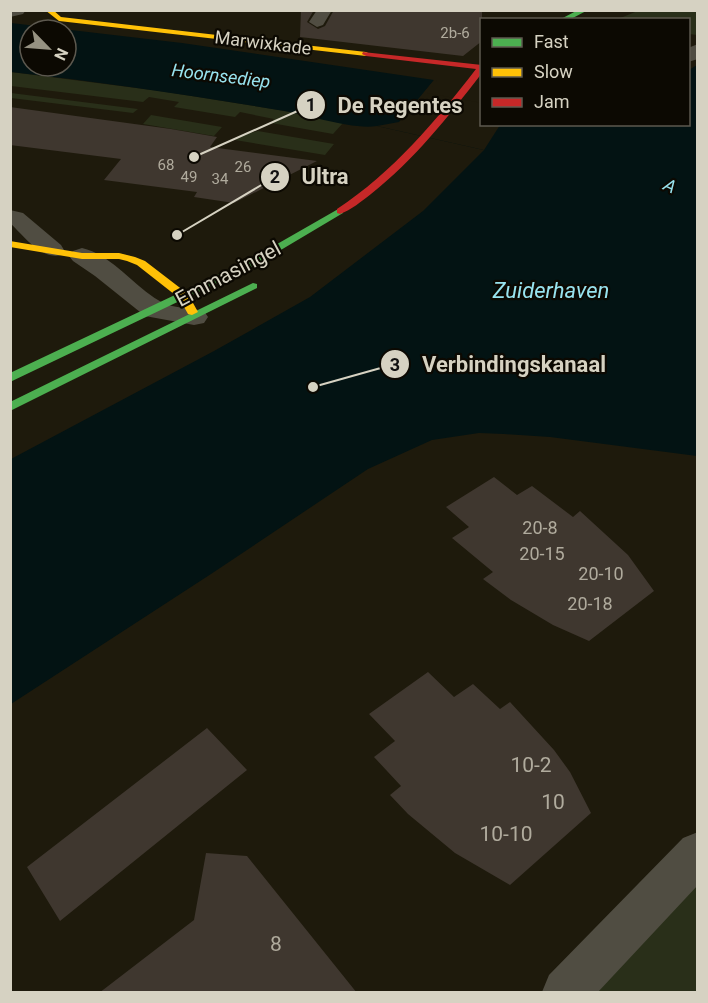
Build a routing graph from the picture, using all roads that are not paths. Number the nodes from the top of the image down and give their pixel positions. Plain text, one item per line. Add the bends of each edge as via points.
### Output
1 (17, 10) edge
2 (48, 10) edge
3 (585, 10) edge
4 (10, 12) edge
5 (567, 18) edge
6 (480, 67) edge
7 (480, 69) edge
8 (10, 216) edge
9 (10, 244) edge
10 (53, 250) junction
11 (82, 256) junction
12 (262, 281) dead end
13 (189, 306) junction
14 (155, 310) junction
15 (10, 378) edge
16 (10, 407) edge
17 (698, 853) edge
18 (567, 993) edge

1 - 4 street
2 - 6 main road, Marwixkade via 59,19 302,43
3 - 5 main road
7 - 13 main road, Emmasingel via 425,140 352,204 255,261
8 - 10 lane
9 - 10 main road
10 - 11 main road
11 - 13 main road via 119,256 141,263
11 - 14 street
12 - 13 main road, Emmasingel
13 - 14 street
13 - 16 main road, Emmasingel
14 - 15 main road, Emmasingel
17 - 18 street

